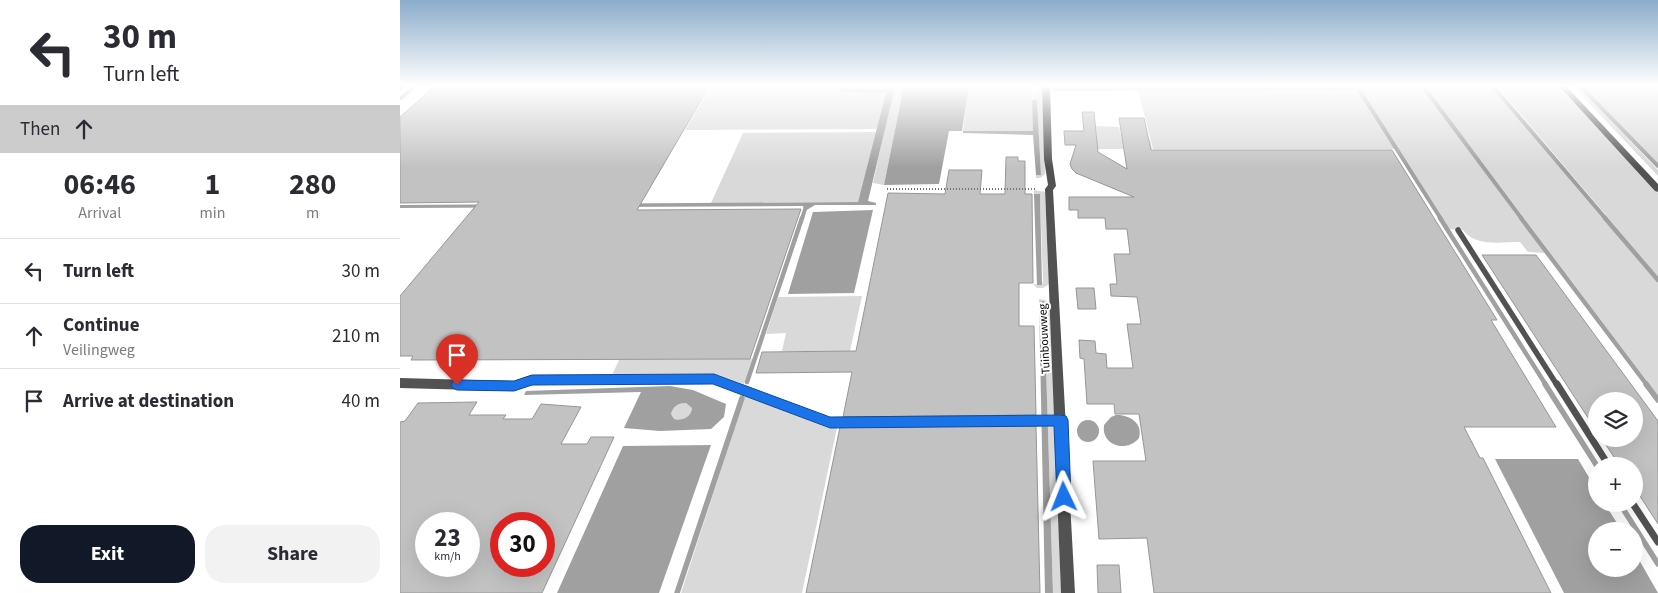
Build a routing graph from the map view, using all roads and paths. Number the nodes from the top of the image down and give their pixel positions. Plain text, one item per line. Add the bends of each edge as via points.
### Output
1 (1047, 113) edge
2 (1588, 113) edge
3 (887, 189) dead end
4 (1049, 189) junction
5 (1658, 189) edge
6 (1458, 230) dead end
7 (547, 380) joint
8 (400, 384) edge
9 (1055, 421) junction
10 (1603, 457) edge
11 (1638, 512) edge
12 (1658, 542) edge
13 (1068, 593) edge

1 - 4 street, Tuinbouwweg via 1052,186
2 - 5 street
3 - 4 path
4 - 9 street, Tuinbouwweg
6 - 10 lane
7 - 8 street via 532,380 514,386
7 - 9 lane via 714,379 830,422
9 - 13 street, Tuinbouwweg
11 - 12 lane

